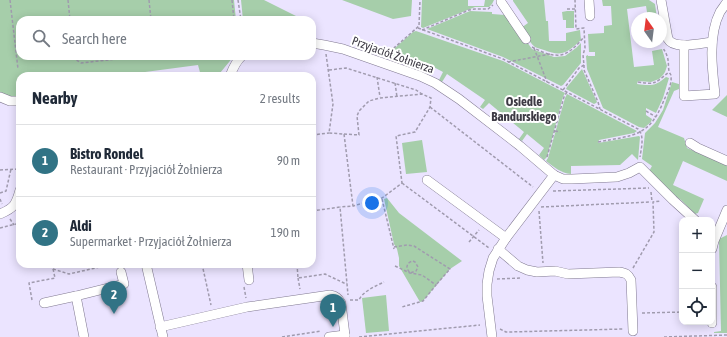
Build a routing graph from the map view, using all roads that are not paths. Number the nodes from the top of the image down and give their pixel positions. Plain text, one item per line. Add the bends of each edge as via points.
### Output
1 (589, 0) edge
2 (661, 0) edge
3 (498, 1) edge
4 (727, 2) edge
5 (590, 16) dead end
6 (526, 39) road end
7 (712, 42) junction
8 (316, 44) edge
9 (684, 45) junction
10 (238, 60) edge
11 (232, 72) edge
12 (0, 97) edge
13 (16, 102) edge
14 (690, 143) dead end
15 (727, 161) edge
16 (554, 175) junction
17 (426, 180) dead end
18 (16, 202) edge
19 (727, 210) edge
20 (0, 214) edge
21 (692, 217) edge
22 (719, 228) edge
23 (506, 238) junction
24 (715, 238) edge
25 (497, 251) junction
26 (147, 268) edge
27 (247, 268) edge
28 (120, 272) dead end
29 (246, 283) road end
30 (76, 296) junction
31 (44, 303) dead end
32 (160, 327) junction
33 (633, 331) dead end
34 (325, 334) edge
35 (345, 336) edge
36 (84, 337) edge
37 (163, 337) edge
38 (492, 337) edge

1 - 5 street
2 - 9 street via 668,40 670,43
3 - 6 street
4 - 7 street via 716,21
7 - 9 street
7 - 9 street via 715,94 684,96
8 - 16 street, Przyjaciół Żołnierza via 342,49 435,83 520,146
10 - 11 street
12 - 13 street
14 - 15 street
16 - 21 street, Przyjaciół Żołnierza via 562,179 613,178 624,176 640,167
16 - 23 street via 540,193 532,210
17 - 23 street
18 - 20 street
19 - 22 street
22 - 24 street
23 - 25 street
25 - 33 street via 527,270 568,274 619,272 629,275
25 - 38 street via 487,284
26 - 32 street
27 - 29 street
28 - 30 street via 124,284
30 - 31 street
30 - 36 street
32 - 35 street via 247,307 330,295 335,296 341,303
32 - 37 street
34 - 35 street

